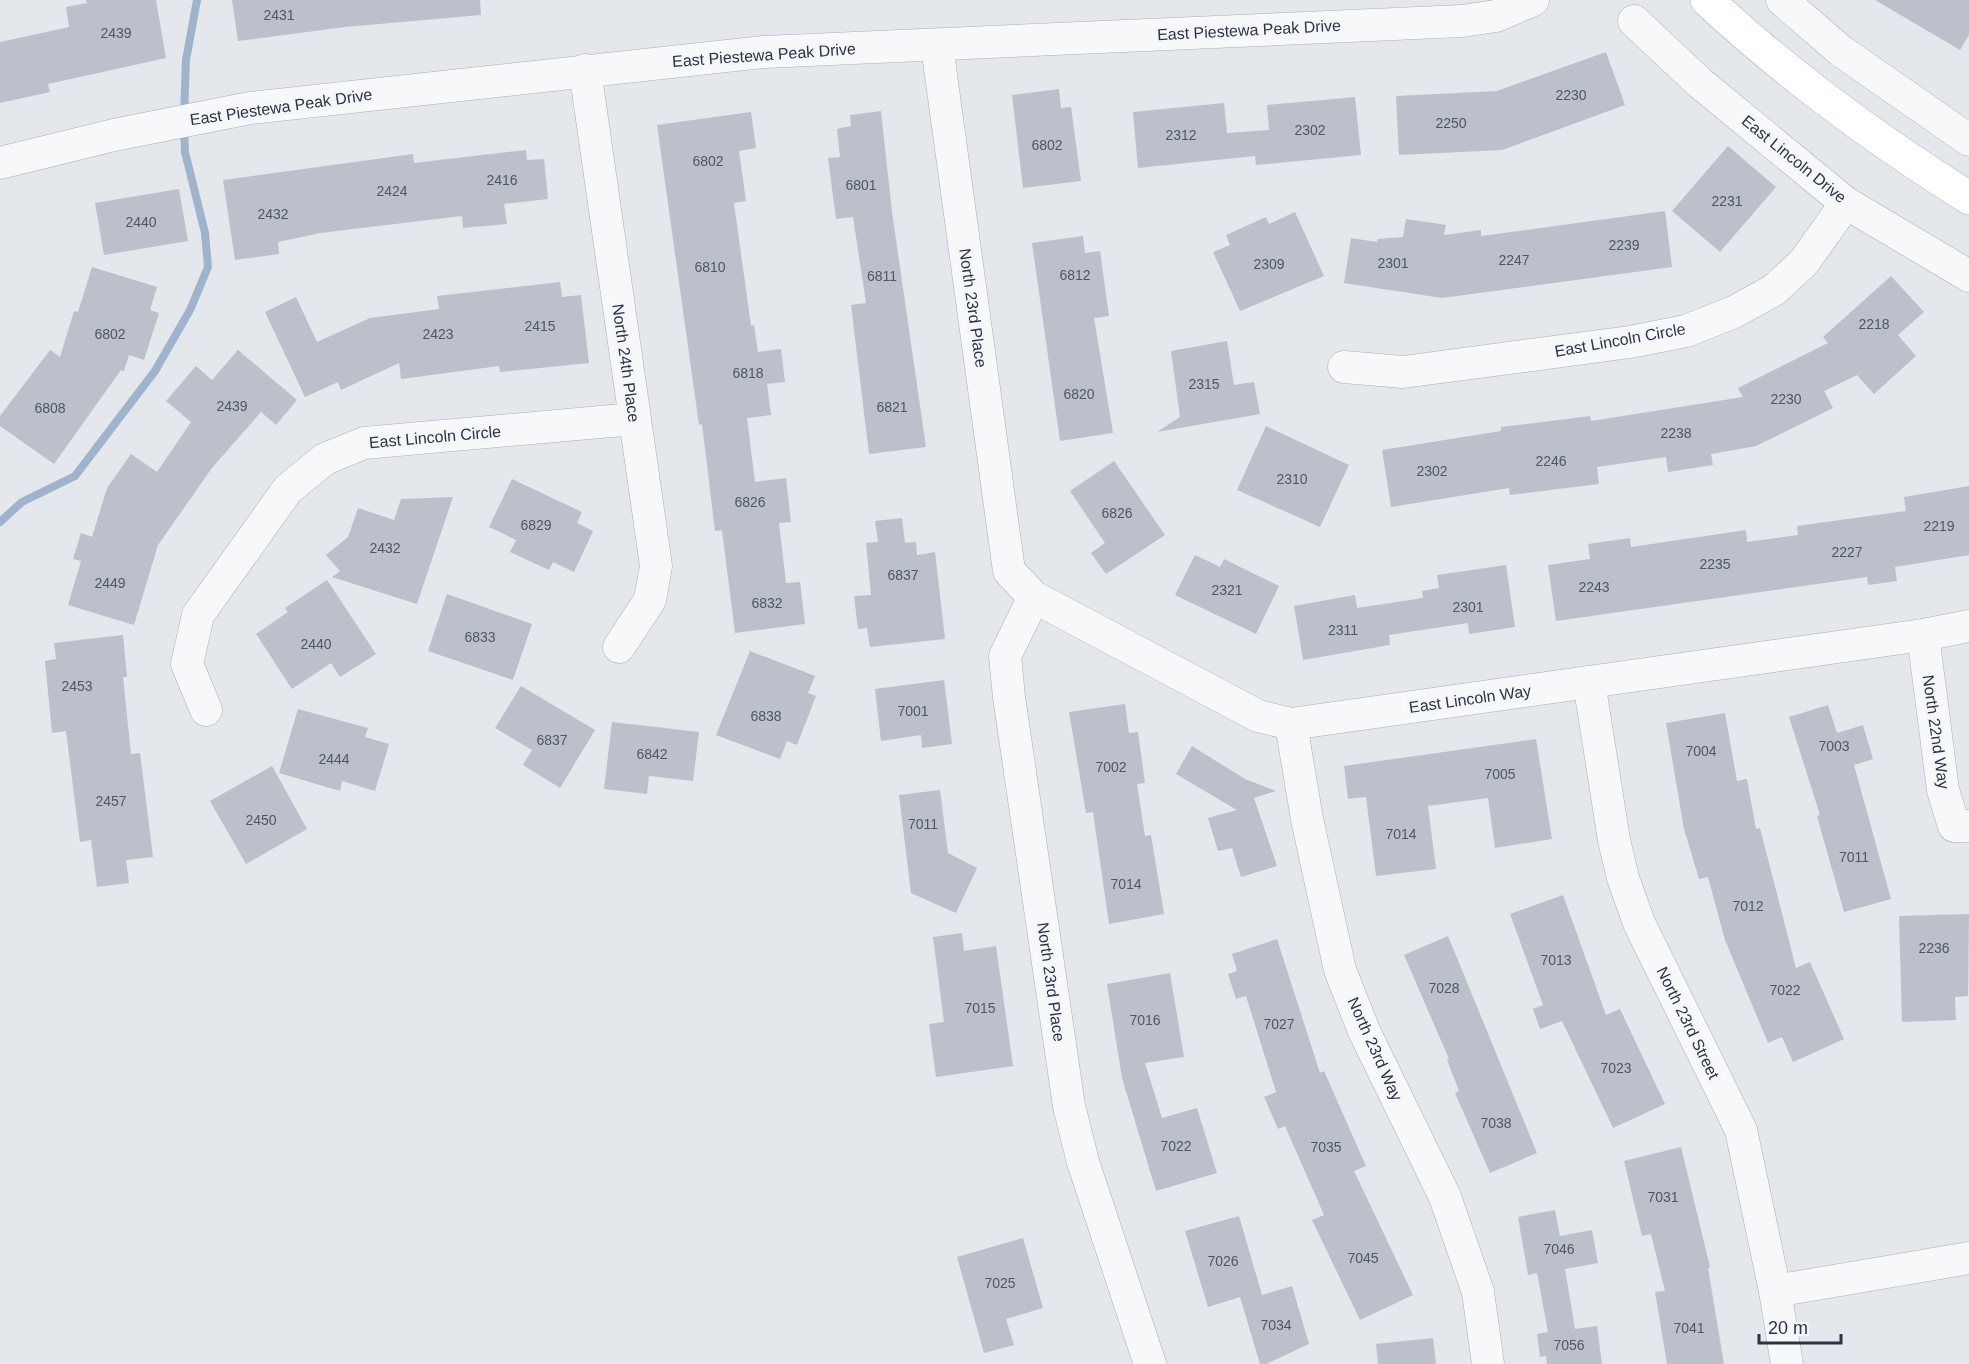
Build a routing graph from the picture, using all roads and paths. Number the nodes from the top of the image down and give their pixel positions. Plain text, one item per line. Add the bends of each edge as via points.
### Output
1 (1533, 0) edge
2 (1707, 0) edge
3 (1782, 0) edge
4 (1634, 21) dead end
5 (937, 46) junction
6 (585, 70) junction
7 (1969, 140) edge
8 (0, 163) edge
9 (1969, 198) edge
10 (1846, 202) junction
11 (1969, 276) edge
12 (1344, 367) dead end
13 (634, 419) junction
14 (1009, 572) joint
15 (1034, 597) junction
16 (1969, 626) edge
17 (1923, 635) junction
18 (619, 647) dead end
19 (1589, 682) junction
20 (206, 710) dead end
21 (1291, 724) junction
22 (1962, 826) edge
23 (1969, 1258) edge
24 (1775, 1291) junction
25 (1150, 1364) edge
26 (1488, 1364) edge
27 (1787, 1364) edge

1 - 5 street, East Piestewa Peak Drive via 1496,16 1462,21
2 - 9 main road via 1797,79 1886,146
3 - 7 street via 1841,51
4 - 10 street, East Lincoln Drive via 1700,83
5 - 6 street, East Piestewa Peak Drive via 764,52
5 - 14 street, North 23rd Place
6 - 8 street, East Piestewa Peak Drive via 250,108
6 - 13 street, North 24th Place
10 - 11 street, East Lincoln Drive
10 - 12 street, East Lincoln Circle via 1804,262 1774,290 1734,312 1686,331 1403,372
13 - 18 street, North 24th Place via 656,566 650,600
13 - 20 street, East Lincoln Circle via 364,442 325,459 288,489 198,615 187,664
14 - 15 street, East Lincoln Way
15 - 21 street, East Lincoln Way via 1258,716
15 - 25 street, North 23rd Place via 1005,656 1069,1106 1083,1162
16 - 17 street, East Lincoln Way
17 - 19 street, East Lincoln Way
17 - 22 street, North 22nd Way via 1943,790
19 - 21 street, East Lincoln Way
19 - 24 street, North 23rd Street via 1623,878 1639,923 1741,1130
21 - 26 street, North 23rd Way via 1340,970 1364,1031 1445,1197 1478,1292
23 - 24 street
24 - 27 street, North 23rd Street

